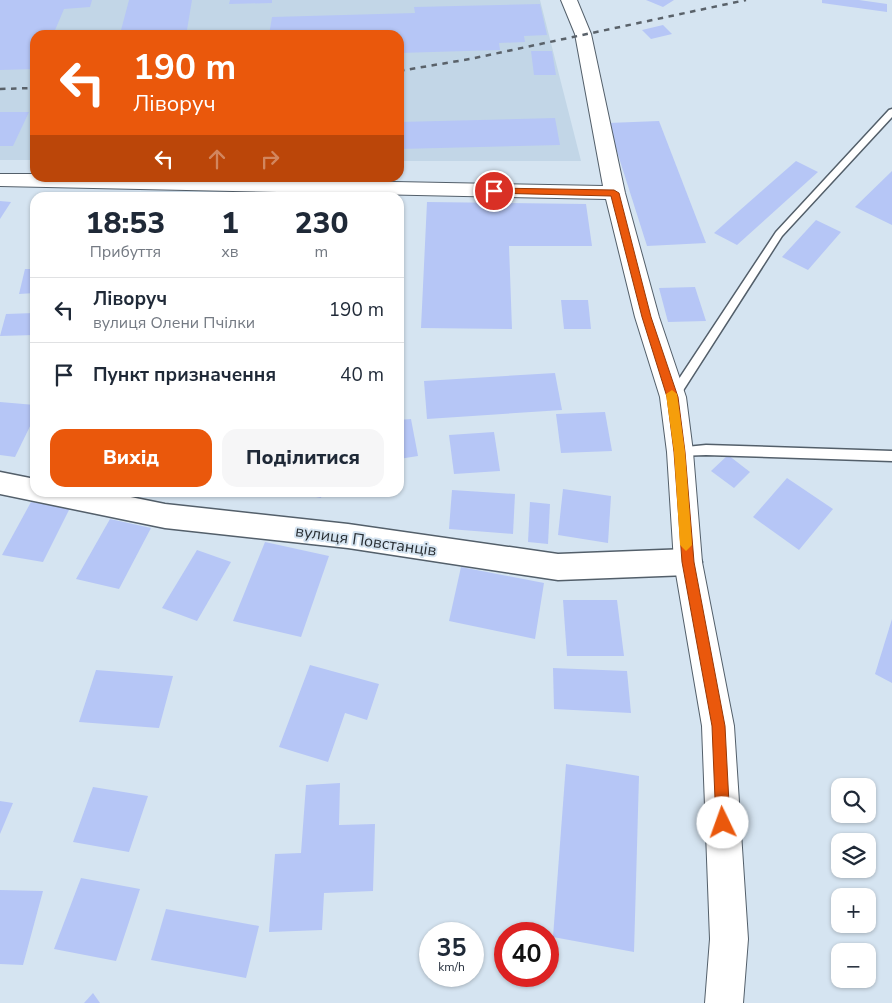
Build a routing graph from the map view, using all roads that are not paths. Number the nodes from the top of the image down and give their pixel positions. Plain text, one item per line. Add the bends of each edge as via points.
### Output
1 (569, 0) edge
2 (892, 112) edge
3 (0, 180) edge
4 (30, 181) edge
5 (94, 182) edge
6 (614, 193) junction
7 (673, 397) junction
8 (680, 452) junction
9 (892, 456) edge
10 (0, 483) edge
11 (30, 489) edge
12 (72, 497) edge
13 (688, 562) junction
14 (724, 1003) edge

1 - 6 street via 583,34
2 - 7 lane via 779,234
3 - 4 street
5 - 6 street
6 - 7 street via 646,317
7 - 8 street
8 - 9 lane
8 - 13 street
10 - 11 street
12 - 13 street, вулиця Повстанців via 166,516 348,536 558,567
13 - 14 street via 718,726 729,939

